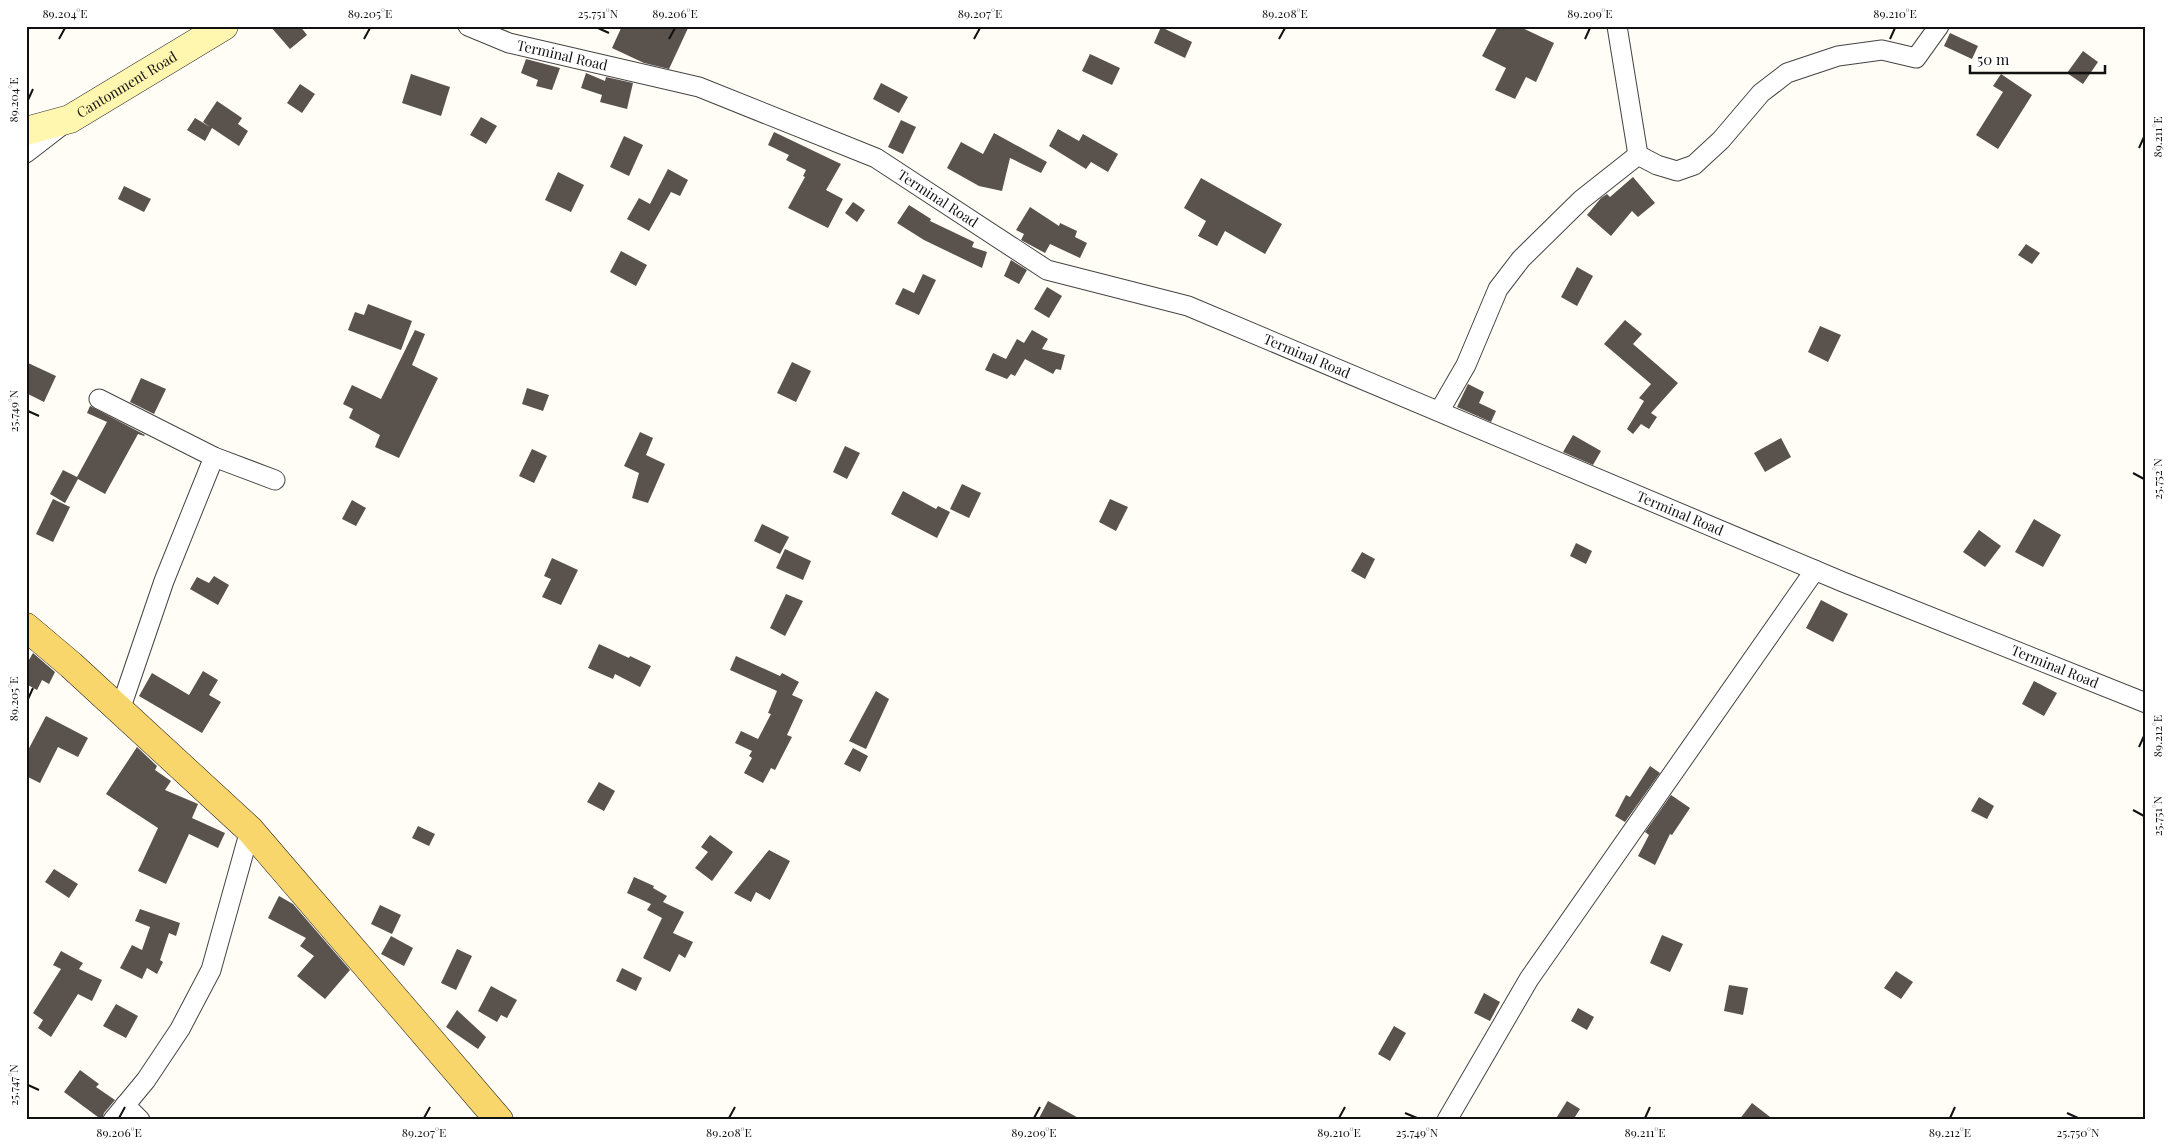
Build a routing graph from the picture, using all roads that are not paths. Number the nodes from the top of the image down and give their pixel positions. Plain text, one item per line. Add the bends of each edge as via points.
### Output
1 (224, 26) edge
2 (468, 26) edge
3 (1616, 26) edge
4 (1939, 26) edge
5 (70, 119) junction
6 (26, 131) edge
7 (26, 152) edge
8 (1638, 155) junction
9 (99, 398) dead end
10 (1440, 410) junction
11 (214, 457) junction
12 (275, 480) dead end
13 (1815, 570) junction
14 (26, 628) edge
15 (2146, 703) edge
16 (120, 710) junction
17 (250, 830) junction
18 (125, 1105) junction
19 (113, 1120) edge
20 (140, 1120) edge
21 (499, 1120) edge
22 (1447, 1120) edge

1 - 5 street, Cantonment Road
2 - 10 street, Terminal Road via 509,43 699,87 876,158 1047,270 1188,306
3 - 8 street
4 - 8 street via 1916,58 1882,50 1838,56 1787,73 1761,93 1721,140 1694,165 1677,172
5 - 6 street, Cantonment Road
5 - 7 street
8 - 10 street via 1581,200 1520,260 1498,289 1466,365
9 - 11 street
10 - 13 street, Terminal Road
11 - 12 street
11 - 16 street via 164,582
13 - 15 street, Terminal Road
13 - 22 street via 1529,979
14 - 16 main road
16 - 17 main road
17 - 18 street via 211,970 180,1029
17 - 21 main road
18 - 19 street
18 - 20 street

